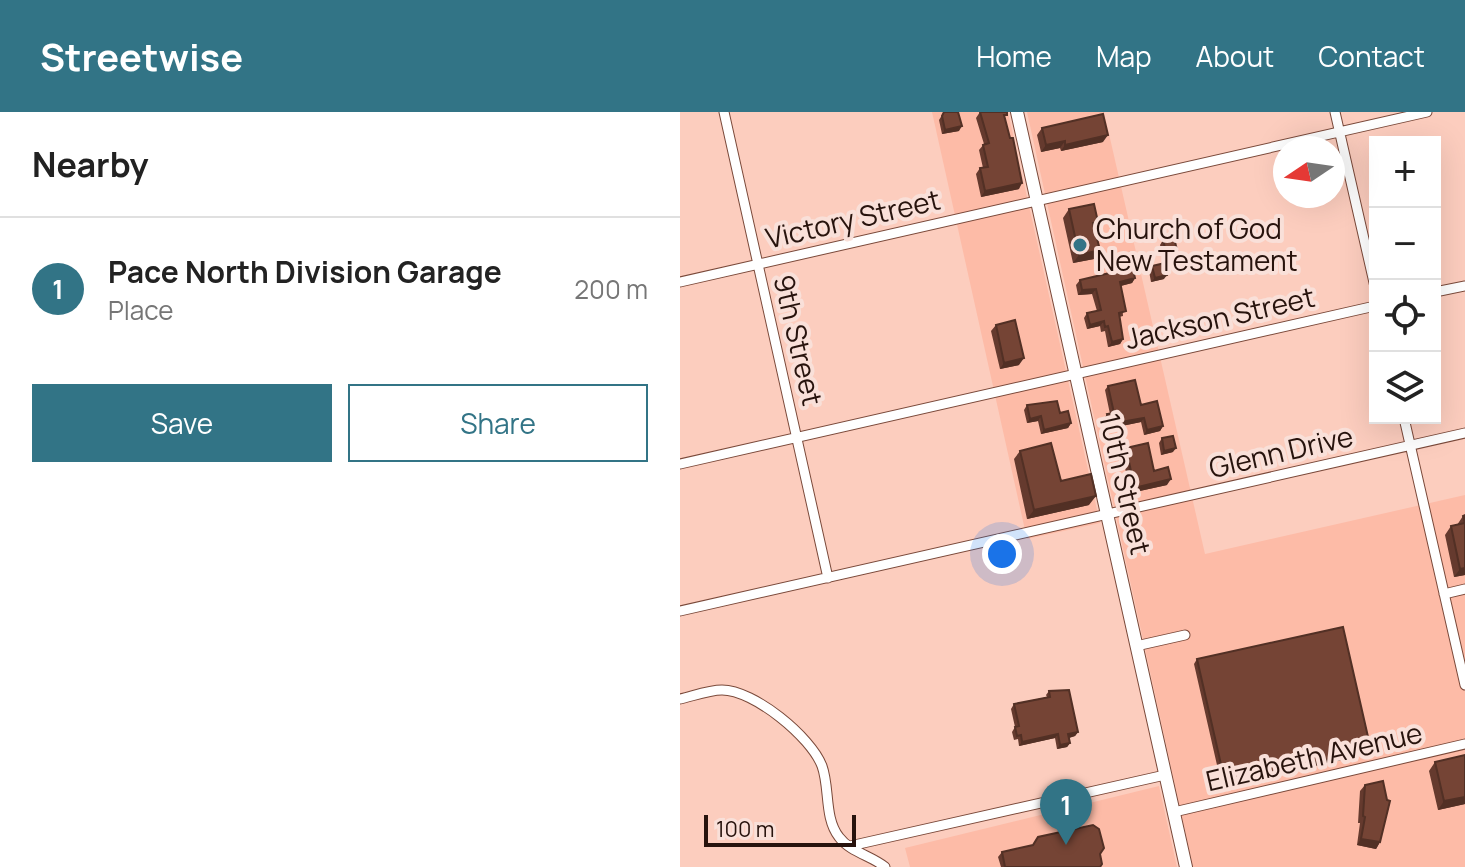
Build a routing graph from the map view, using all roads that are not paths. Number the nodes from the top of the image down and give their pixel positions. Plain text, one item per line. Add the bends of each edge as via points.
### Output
1 (724, 112) edge
2 (1017, 112) edge
3 (1335, 112) edge
4 (1427, 112) edge
5 (1339, 131) junction
6 (1037, 199) junction
7 (758, 264) junction
8 (1373, 280) edge
9 (680, 282) edge
10 (1465, 286) edge
11 (1441, 291) edge
12 (1369, 307) edge
13 (1076, 373) junction
14 (1405, 424) edge
15 (1465, 433) edge
16 (797, 438) junction
17 (1410, 445) junction
18 (680, 464) edge
19 (1107, 514) junction
20 (828, 578) junction
21 (1465, 589) edge
22 (1444, 594) junction
23 (680, 611) edge
24 (1185, 635) dead end
25 (1136, 646) junction
26 (1465, 685) edge
27 (680, 699) edge
28 (1465, 744) edge
29 (1165, 775) junction
30 (1174, 812) junction
31 (850, 846) junction
32 (885, 867) edge
33 (1186, 867) edge

1 - 7 street, 9th Street
2 - 6 street, 10th Street
3 - 5 street
4 - 5 street, Victory Street
5 - 6 street, Victory Street
5 - 8 street
6 - 7 street, Victory Street
6 - 13 street, 10th Street
7 - 9 street, Victory Street
7 - 16 street, 9th Street
10 - 11 street
12 - 13 street, Jackson Street
13 - 16 street, Jackson Street
13 - 19 street, 10th Street
14 - 17 street
15 - 17 street, Glenn Drive
16 - 18 street, Jackson Street
16 - 20 street, 9th Street
17 - 19 street, Glenn Drive
17 - 22 street
19 - 20 street, Glenn Drive
19 - 25 street, 10th Street
20 - 23 street, Glenn Drive
21 - 22 street
22 - 26 street
24 - 25 street
25 - 29 street, 10th Street
27 - 31 street via 734,691 794,728 822,766 832,821
28 - 30 street, Elizabeth Avenue
29 - 30 street, 10th Street
29 - 31 street
30 - 33 street, 10th Street
31 - 32 street

